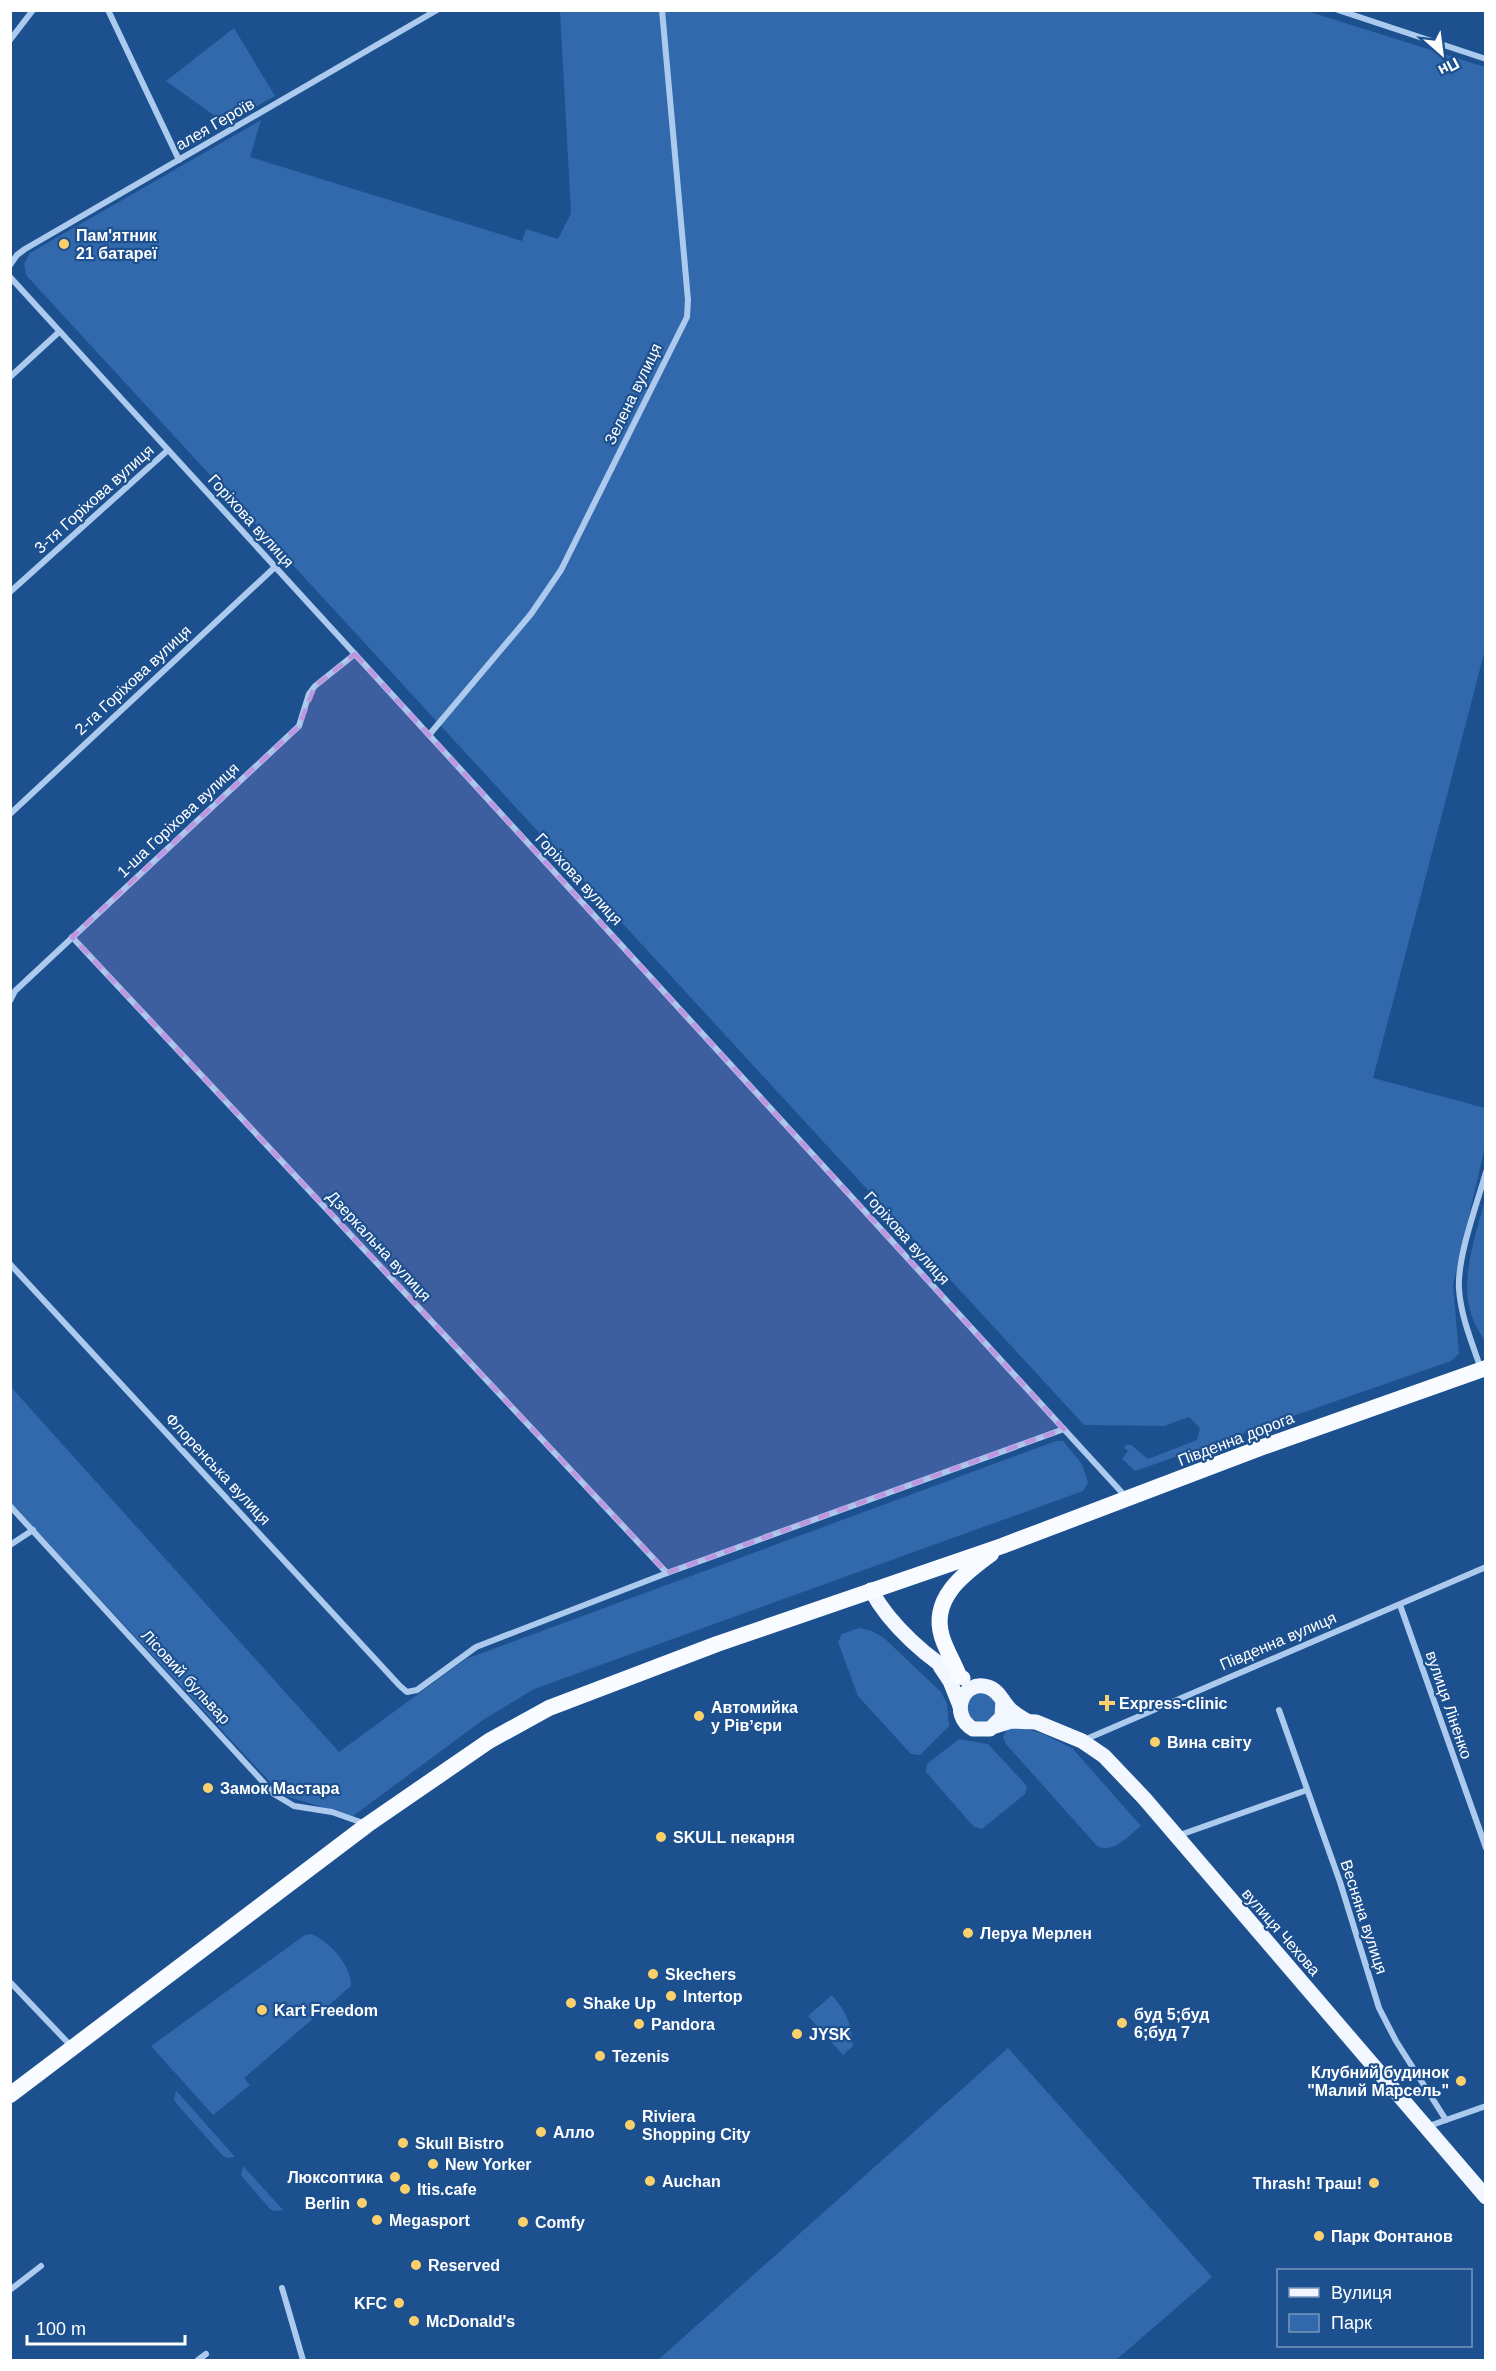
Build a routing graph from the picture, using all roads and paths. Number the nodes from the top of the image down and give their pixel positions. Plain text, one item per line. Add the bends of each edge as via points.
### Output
1 (33, 10) edge
2 (108, 10) edge
3 (437, 10) edge
4 (662, 10) edge
5 (1338, 10) edge
6 (10, 40) edge
7 (1485, 59) edge
8 (179, 160) junction
9 (10, 265) edge
10 (10, 277) edge
11 (60, 332) junction
12 (10, 377) edge
13 (168, 450) junction
14 (275, 567) junction
15 (10, 592) edge
16 (354, 654) junction
17 (429, 735) junction
18 (10, 814) edge
19 (72, 937) junction
20 (13, 988) edge
21 (10, 1001) edge
22 (1485, 1172) edge
23 (10, 1264) edge
24 (1483, 1369) edge
25 (1064, 1428) junction
26 (1129, 1499) junction
27 (10, 1506) edge
28 (33, 1530) junction
29 (10, 1545) edge
30 (1002, 1546) junction
31 (1485, 1567) edge
32 (667, 1573) junction
33 (871, 1590) junction
34 (1400, 1605) junction
35 (934, 1659) junction
36 (960, 1676) junction
37 (986, 1686) junction
38 (1003, 1700) junction
39 (960, 1706) junction
40 (1279, 1710) dead end
41 (1027, 1721) junction
42 (995, 1726) junction
43 (1082, 1741) junction
44 (1306, 1790) junction
45 (367, 1825) junction
46 (1176, 1836) junction
47 (1485, 1848) edge
48 (10, 1982) edge
49 (72, 2048) junction
50 (10, 2095) edge
51 (1485, 2106) edge
52 (1446, 2120) junction
53 (1426, 2127) junction
54 (1485, 2197) edge
55 (41, 2266) dead end
56 (282, 2288) dead end
57 (10, 2290) edge
58 (206, 2354) dead end
59 (198, 2361) edge
60 (303, 2361) edge

1 - 6 street
2 - 8 street
3 - 8 street, алея Героїв
4 - 17 street, Зелена вулиця via 687,317 561,570 531,614
5 - 7 street
8 - 9 street, алея Героїв via 25,249
10 - 11 street, Горіхова вулиця
11 - 12 street
11 - 13 street, Горіхова вулиця
13 - 14 street, Горіхова вулиця
13 - 15 street, 3-тя Горіхова вулиця
14 - 16 street, Горіхова вулиця
14 - 18 street, 2-га Горіхова вулиця
16 - 17 street, Горіхова вулиця
16 - 19 street, 1-ша Горіхова вулиця via 315,686 299,726
17 - 25 street, Горіхова вулиця
19 - 20 street, 1-ша Горіхова вулиця
19 - 32 street, Дзеркальна вулиця
20 - 21 street, 1-ша Горіхова вулиця
22 - 24 street via 1459,1287 1465,1323
23 - 32 street, Флоренська вулиця via 407,1692 417,1690 476,1647
24 - 26 highway, Південна дорога
25 - 26 street, Горіхова вулиця
25 - 32 street
26 - 30 highway, Південна дорога
27 - 28 street, Лісовий бульвар
28 - 29 street
28 - 45 street, Лісовий бульвар via 274,1794 294,1806 332,1812
30 - 33 highway, Південна дорога
30 - 36 highway via 955,1583 941,1608 942,1637
31 - 34 street, Південна вулиця
33 - 35 main road via 884,1612
33 - 45 highway, Південна дорога via 549,1708 489,1741
34 - 43 street, Південна вулиця
34 - 47 street, вулиця Ліненко
35 - 36 main road
35 - 39 main road via 950,1681
36 - 37 main road
37 - 38 main road
37 - 39 main road via 966,1692
38 - 41 main road, вулиця Чехова
38 - 42 main road via 1002,1717
39 - 42 main road via 961,1717 973,1729
40 - 44 street, Весняна вулиця
41 - 42 main road, вулиця Чехова
41 - 43 main road, вулиця Чехова
43 - 46 main road, вулиця Чехова via 1104,1756
44 - 46 street
44 - 52 street, Весняна вулиця via 1340,1882 1379,2008
45 - 49 highway, Південна дорога
46 - 53 main road, вулиця Чехова
48 - 49 street
49 - 50 highway, Південна дорога
51 - 52 street
52 - 53 street
53 - 54 main road, вулиця Чехова
55 - 57 street
56 - 60 street
58 - 59 street

